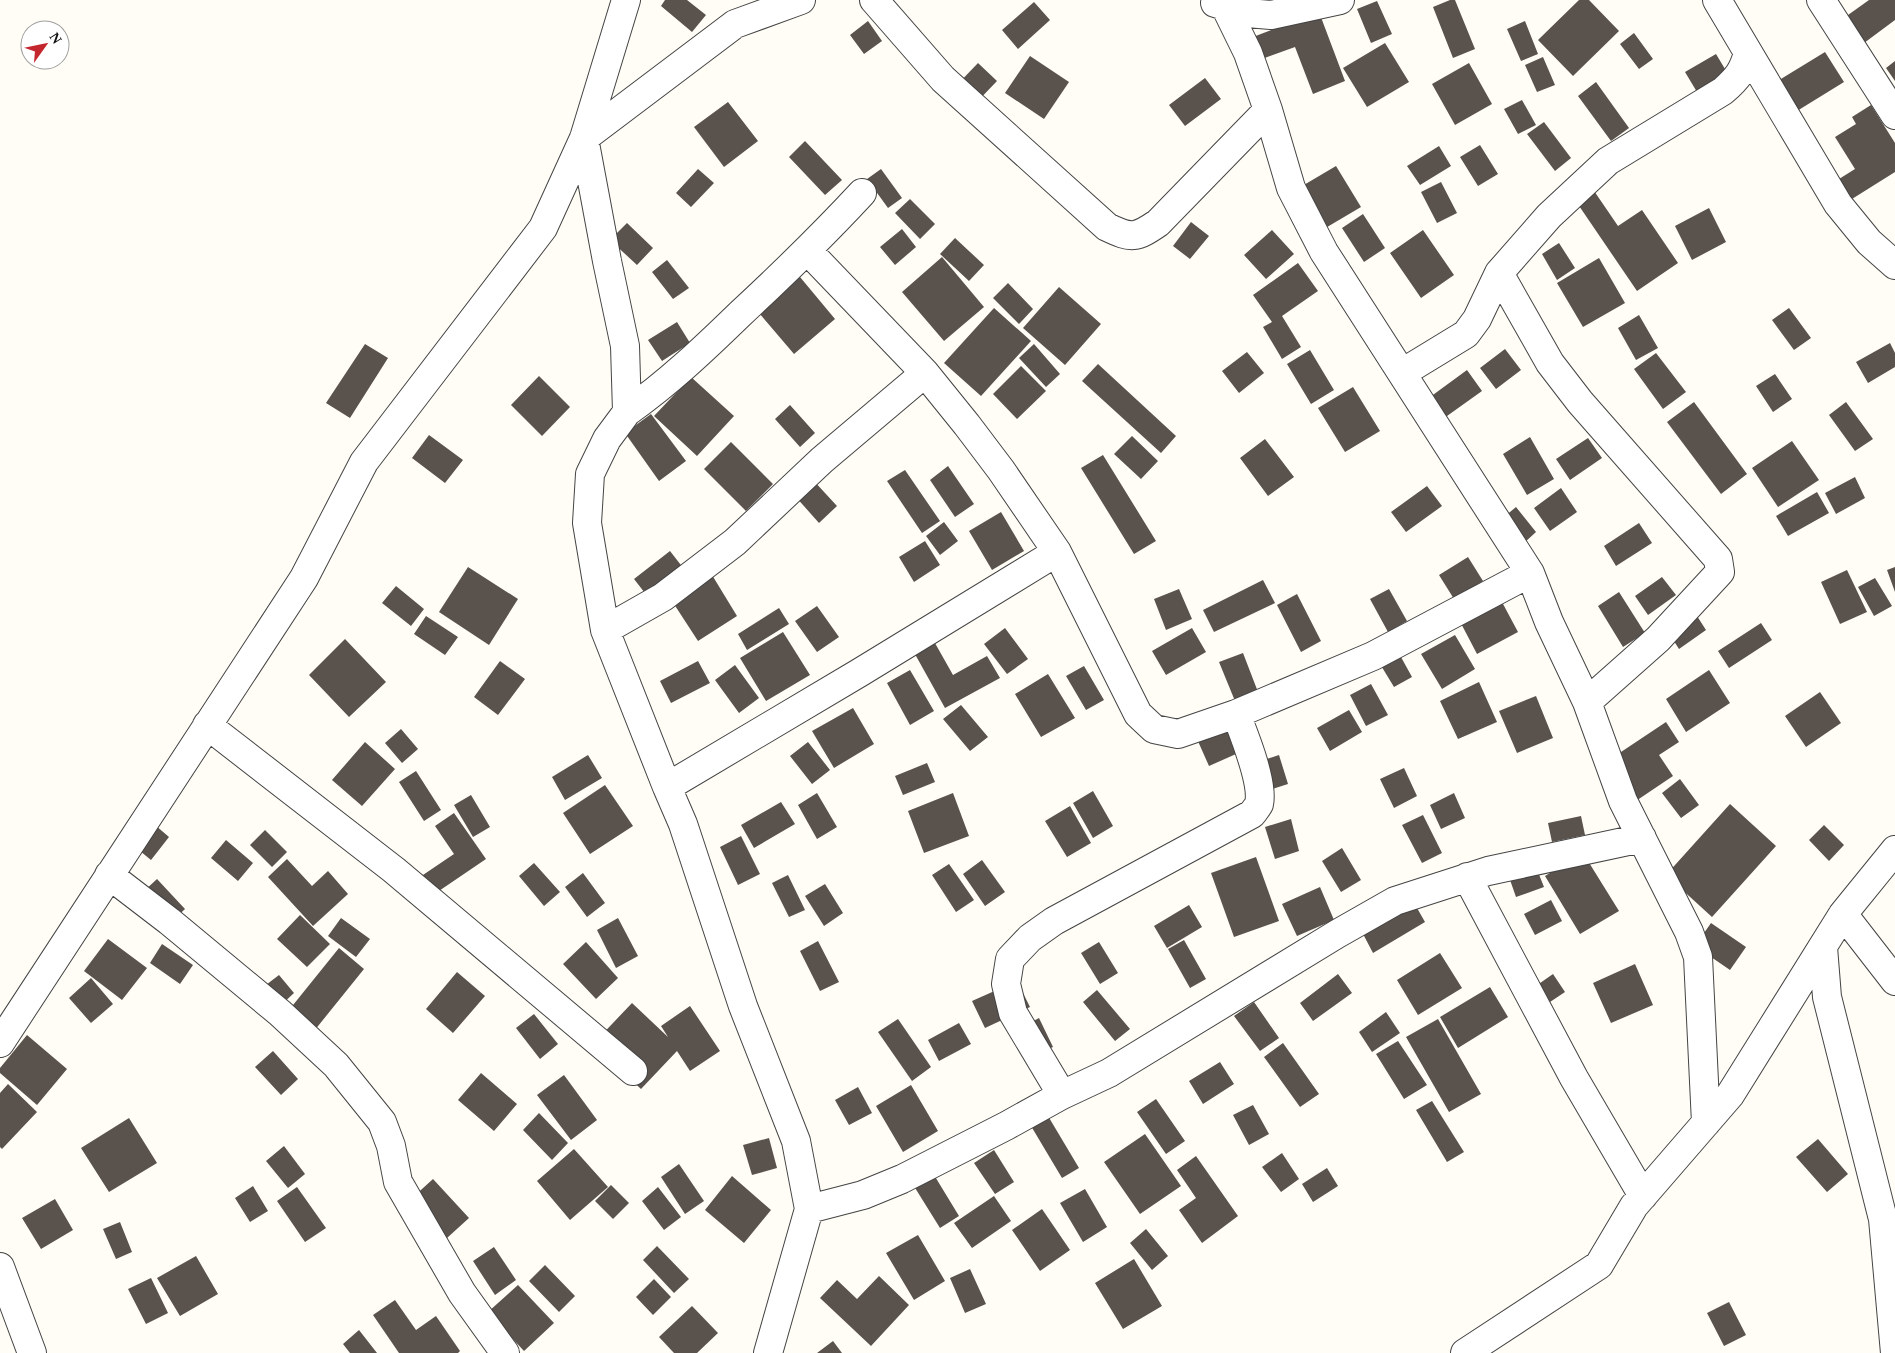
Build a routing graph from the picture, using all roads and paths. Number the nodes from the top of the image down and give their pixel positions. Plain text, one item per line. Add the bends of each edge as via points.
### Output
1 (626, 0) edge
2 (801, 0) edge
3 (874, 0) edge
4 (1340, 0) edge
5 (1717, 0) edge
6 (1821, 0) edge
7 (1216, 2) edge
8 (1748, 52) junction
9 (1268, 110) junction
10 (1895, 115) edge
11 (584, 138) junction
12 (862, 193) dead end
13 (807, 250) junction
14 (1895, 264) edge
15 (1499, 273) junction
16 (925, 373) junction
17 (1402, 373) junction
18 (627, 412) junction
19 (1056, 552) junction
20 (1530, 573) junction
21 (605, 630) junction
22 (1588, 702) junction
23 (1236, 714) junction
24 (208, 725) junction
25 (666, 787) junction
26 (1642, 838) junction
27 (1895, 850) edge
28 (110, 875) junction
29 (1467, 877) junction
30 (1843, 914) junction
31 (1823, 947) junction
32 (1895, 980) edge
33 (0, 1043) edge
34 (633, 1071) dead end
35 (1062, 1095) junction
36 (1706, 1123) junction
37 (1643, 1196) junction
38 (809, 1209) junction
39 (0, 1267) edge
40 (32, 1353) edge
41 (505, 1353) edge
42 (768, 1353) edge
43 (1465, 1353) edge
44 (1895, 1353) edge

1 - 11 street
2 - 11 street via 735,24
3 - 9 street via 943,80 1107,227 1122,234 1140,235 1158,223
4 - 7 street via 1271,15 1247,13
5 - 8 street
6 - 10 street
7 - 9 street via 1248,53
8 - 14 street via 1838,204 1870,242
8 - 15 street via 1744,69 1736,80 1608,161 1549,216
9 - 17 street via 1291,188 1315,236
11 - 18 street via 626,346
11 - 24 street via 543,228 364,462 304,578
12 - 13 street
13 - 16 street
13 - 18 street via 692,360
15 - 17 street via 1477,319 1466,334
15 - 22 street via 1550,363 1720,565 1720,572 1658,639
16 - 19 street via 967,425
16 - 21 street via 822,460 735,542 663,597
17 - 20 street
18 - 21 street via 607,439 590,474 587,523
19 - 23 street via 1138,714 1154,729 1178,734
19 - 25 street
20 - 22 street via 1548,622
20 - 23 street via 1373,656
21 - 25 street
22 - 26 street via 1623,801
23 - 35 street via 1259,789 1256,809 1054,921 1030,938 1010,959 1006,984 1013,1013
24 - 28 street
24 - 34 street via 394,870
25 - 38 street via 683,824 743,1006 796,1141
26 - 29 street
26 - 36 street via 1698,956
27 - 30 street
28 - 33 street
28 - 41 street via 280,1013 336,1065 382,1122 391,1146 398,1182 462,1293
29 - 35 street via 1395,901 1109,1073
29 - 37 street via 1574,1078
30 - 31 street
30 - 32 street
31 - 36 street via 1730,1095
31 - 44 street via 1826,997 1884,1218
35 - 38 street via 902,1179 863,1195
36 - 37 street
37 - 43 street via 1599,1265
38 - 42 street
39 - 40 street

